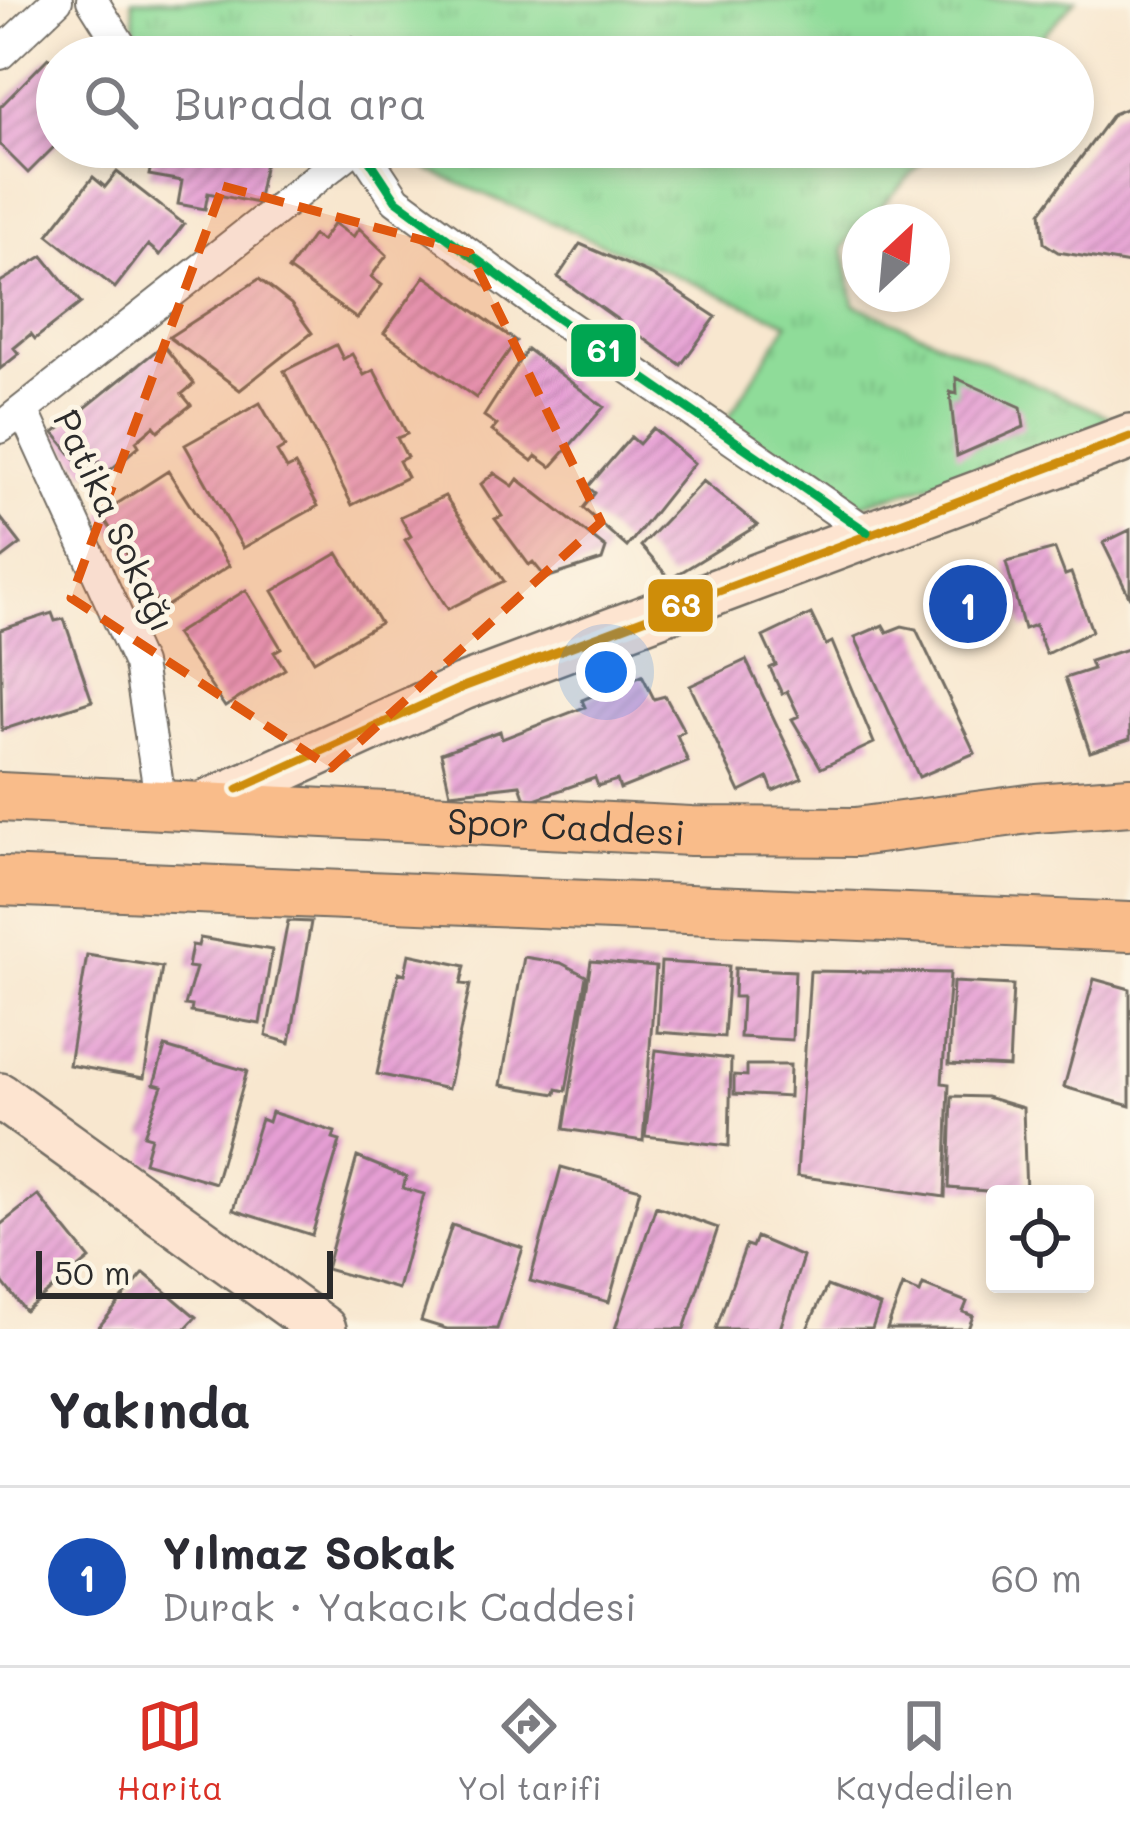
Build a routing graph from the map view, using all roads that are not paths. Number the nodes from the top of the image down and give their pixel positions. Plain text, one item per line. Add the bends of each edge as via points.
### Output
1 (58, 0) edge
2 (92, 0) edge
3 (115, 36) edge
4 (0, 54) edge
5 (332, 168) edge
6 (374, 168) edge
7 (11, 419) edge
8 (1130, 437) edge
9 (867, 532) junction
10 (0, 797) edge
11 (1130, 801) edge
12 (184, 804) junction
13 (0, 881) edge
14 (1130, 927) edge
15 (0, 1096) edge
16 (323, 1329) edge

1 - 4 street
2 - 3 street
5 - 7 street
6 - 9 street via 396,200
7 - 12 street, Patika Sokağı via 139,664
8 - 9 street
9 - 12 street
10 - 12 main road, Spor Caddesi
11 - 12 main road, Spor Caddesi via 856,832
13 - 14 main road
15 - 16 street

